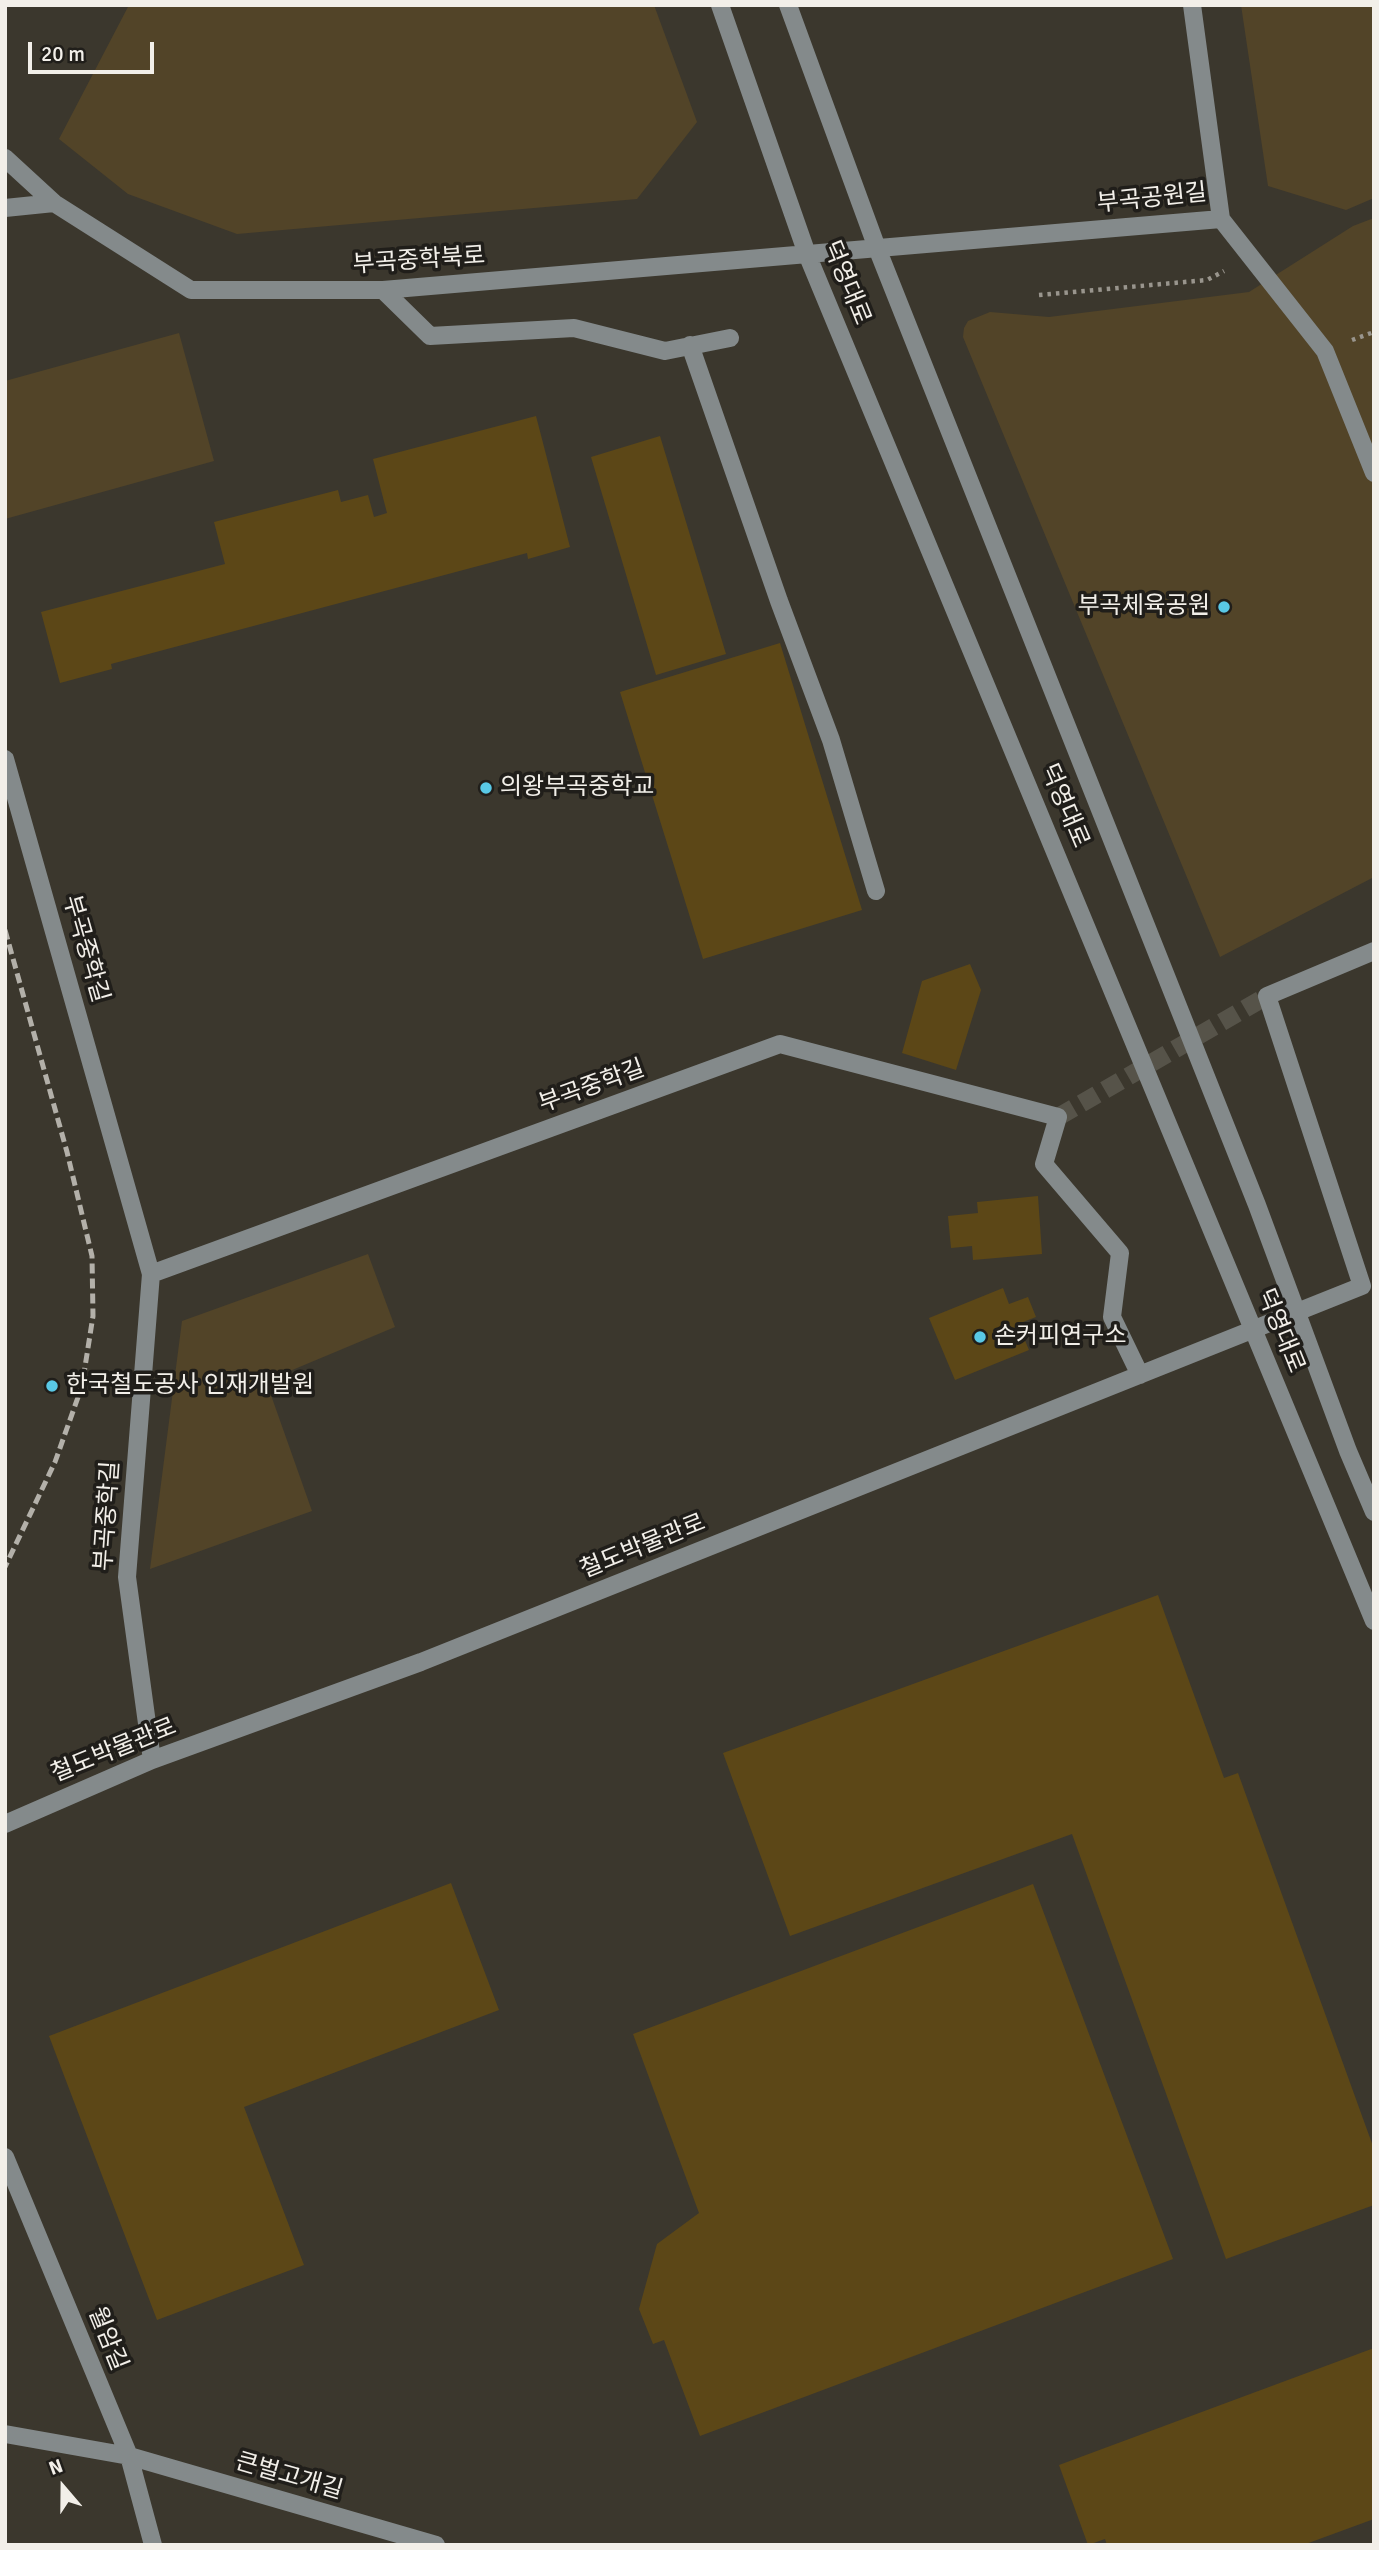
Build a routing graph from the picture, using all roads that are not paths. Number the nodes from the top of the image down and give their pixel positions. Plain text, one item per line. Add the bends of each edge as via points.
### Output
1 (720, 5) edge
2 (788, 5) edge
3 (1192, 5) edge
4 (5, 158) edge
5 (54, 203) junction
6 (5, 208) edge
7 (1221, 219) junction
8 (877, 248) junction
9 (807, 254) junction
10 (383, 290) junction
11 (730, 338) dead end
12 (690, 345) junction
13 (1374, 473) edge
14 (5, 759) edge
15 (877, 891) dead end
16 (1374, 951) edge
17 (151, 1274) junction
18 (1297, 1312) junction
19 (1253, 1330) junction
20 (1140, 1375) junction
21 (1374, 1512) edge
22 (1374, 1621) edge
23 (152, 1760) junction
24 (5, 1824) edge
25 (5, 2157) edge
26 (5, 2434) edge
27 (129, 2456) junction
28 (153, 2545) edge
29 (436, 2545) edge

1 - 9 street, 덕영대로
2 - 8 street, 덕영대로
3 - 7 street, 부곡공원길
4 - 5 street, 부곡중학북로
5 - 6 street
5 - 10 street, 부곡중학북로 via 191,290
7 - 8 street, 부곡공원길
7 - 13 street via 1325,351
8 - 9 street, 부곡중학북로
8 - 18 street, 덕영대로
9 - 10 street, 부곡중학북로
9 - 19 street, 덕영대로
10 - 12 street via 430,336 574,328 665,351
11 - 12 street
12 - 15 street via 831,740
14 - 17 street, 부곡중학길
16 - 18 street, 철도박물관로 via 1267,996 1362,1286
17 - 20 street, 부곡중학길 via 780,1044 1058,1117 1044,1164 1120,1254 1112,1317
17 - 23 street, 부곡중학길 via 127,1577
18 - 19 street, 철도박물관로
18 - 21 street, 덕영대로
19 - 20 street, 철도박물관로
19 - 22 street, 덕영대로
20 - 23 street, 철도박물관로 via 421,1662
23 - 24 street, 철도박물관로
25 - 27 street, 월암길
26 - 27 street, 큰벌고개길
27 - 28 street, 월암길
27 - 29 street, 큰벌고개길

